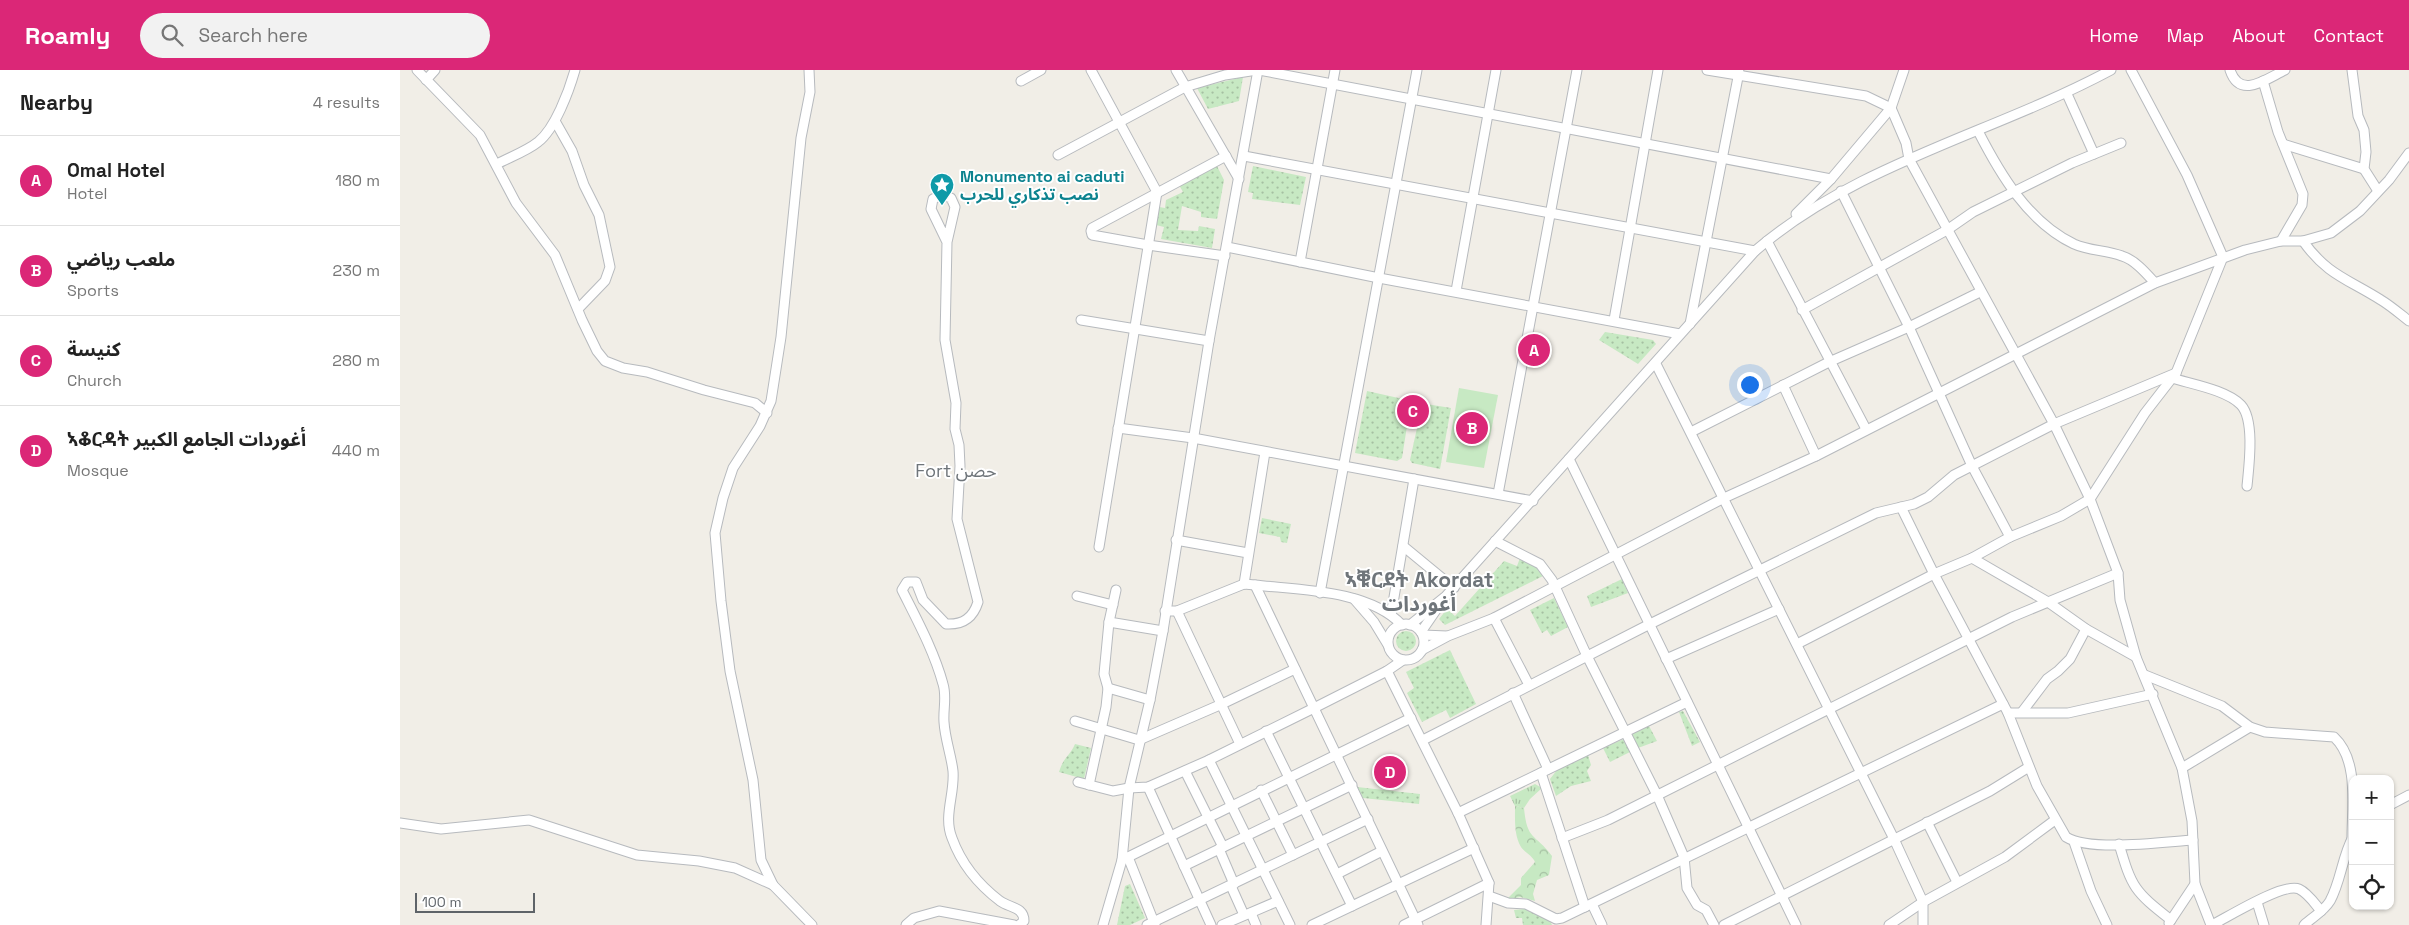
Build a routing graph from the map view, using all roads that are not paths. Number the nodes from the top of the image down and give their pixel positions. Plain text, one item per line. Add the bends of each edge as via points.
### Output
1 (417, 70) edge
2 (434, 70) edge
3 (575, 70) edge
4 (809, 70) edge
5 (1041, 70) edge
6 (1091, 70) edge
7 (1176, 70) edge
8 (1258, 70) edge
9 (1335, 70) edge
10 (1417, 70) edge
11 (1496, 70) edge
12 (1577, 70) edge
13 (1658, 70) edge
14 (1707, 70) edge
15 (1904, 70) edge
16 (2111, 70) edge
17 (2131, 70) edge
18 (2230, 70) edge
19 (2285, 70) edge
20 (2352, 70) edge
21 (1739, 73) edge
22 (426, 80) junction
23 (2263, 80) junction
24 (1021, 81) dead end
25 (1332, 85) junction
26 (1185, 87) junction
27 (2067, 94) junction
28 (1411, 100) junction
29 (1891, 108) junction
30 (1488, 115) junction
31 (555, 121) junction
32 (1118, 122) junction
33 (1566, 129) junction
34 (1978, 131) junction
35 (2121, 143) dead end
36 (1645, 144) junction
37 (2283, 144) junction
38 (2409, 153) edge
39 (2094, 154) junction
40 (1058, 155) dead end
41 (1226, 156) junction
42 (1244, 156) junction
43 (1722, 159) junction
44 (1909, 159) junction
45 (497, 164) junction
46 (2364, 169) junction
47 (1318, 171) junction
48 (1239, 179) junction
49 (1831, 179) junction
50 (1395, 186) junction
51 (1841, 191) junction
52 (2378, 191) junction
53 (1157, 192) junction
54 (2014, 193) junction
55 (1473, 200) junction
56 (1551, 214) junction
57 (1785, 225) junction
58 (1628, 229) junction
59 (1947, 230) junction
60 (2281, 240) junction
61 (1767, 241) junction
62 (2303, 241) junction
63 (947, 242) junction
64 (1706, 243) junction
65 (1148, 245) junction
66 (1226, 251) junction
67 (1755, 251) junction
68 (2223, 257) junction
69 (1300, 262) junction
70 (1879, 270) junction
71 (1379, 278) junction
72 (2155, 282) junction
73 (1456, 291) junction
74 (1980, 292) junction
75 (1534, 305) junction
76 (578, 309) junction
77 (1802, 310) junction
78 (1081, 320) dead end
79 (1614, 320) junction
80 (2409, 321) edge
81 (1690, 324) junction
82 (1908, 327) junction
83 (1135, 330) junction
84 (1680, 334) junction
85 (1209, 341) junction
86 (2014, 355) junction
87 (1829, 362) junction
88 (1656, 364) junction
89 (2174, 376) junction
90 (1783, 385) junction
91 (1938, 394) junction
92 (767, 413) junction
93 (2054, 424) junction
94 (1118, 428) junction
95 (1866, 429) junction
96 (1691, 432) junction
97 (1193, 438) junction
98 (1265, 452) junction
99 (1816, 456) junction
100 (1569, 460) junction
101 (1344, 466) junction
102 (1972, 466) junction
103 (1414, 479) junction
104 (2246, 486) dead end
105 (1498, 494) junction
106 (1724, 498) junction
107 (2090, 499) junction
108 (1532, 501) junction
109 (1901, 507) junction
110 (2010, 537) junction
111 (1176, 540) junction
112 (1495, 541) junction
113 (1402, 546) junction
114 (1099, 547) dead end
115 (1248, 553) junction
116 (1617, 556) junction
117 (1972, 558) junction
118 (1760, 570) junction
119 (2118, 573) junction
120 (1934, 574) junction
121 (1244, 584) junction
122 (1255, 585) junction
123 (1555, 587) junction
124 (1454, 588) junction
125 (1116, 590) dead end
126 (1320, 593) junction
127 (1077, 596) dead end
128 (1446, 596) junction
129 (1354, 599) junction
130 (2048, 602) junction
131 (1113, 605) junction
132 (1779, 608) junction
133 (1165, 611) junction
134 (1178, 611) junction
135 (1391, 615) junction
136 (1494, 618) junction
137 (1109, 622) junction
138 (1650, 624) junction
139 (1406, 625) junction
140 (2086, 629) junction
141 (1163, 631) junction
142 (1422, 634) junction
143 (1448, 636) junction
144 (1969, 639) junction
145 (1797, 644) junction
146 (1388, 645) junction
147 (1422, 650) junction
148 (1587, 656) junction
149 (2136, 657) junction
150 (1666, 659) junction
151 (1403, 660) junction
152 (1295, 669) junction
153 (1387, 671) junction
154 (2145, 675) junction
155 (1529, 685) junction
156 (1108, 688) junction
157 (1513, 693) junction
158 (2153, 694) junction
159 (1150, 700) junction
160 (1687, 702) junction
161 (1222, 704) junction
162 (2003, 704) junction
163 (1314, 708) junction
164 (1830, 709) junction
165 (2022, 712) junction
166 (2008, 713) junction
167 (1411, 718) junction
168 (1076, 721) dead end
169 (2250, 726) junction
170 (1101, 729) junction
171 (1266, 731) junction
172 (1625, 731) junction
173 (1139, 740) junction
174 (1423, 740) junction
175 (1240, 744) junction
176 (1336, 754) junction
177 (1209, 760) junction
178 (1718, 765) junction
179 (2029, 768) junction
180 (2182, 768) junction
181 (1185, 771) junction
182 (1545, 771) junction
183 (1860, 775) junction
184 (1288, 776) junction
185 (1078, 782) dead end
186 (1089, 785) junction
187 (1352, 786) junction
188 (1148, 787) junction
189 (1129, 788) junction
190 (1261, 790) junction
191 (1657, 795) junction
192 (2409, 795) edge
193 (2394, 803) edge
194 (1231, 804) junction
195 (1304, 808) junction
196 (1458, 813) junction
197 (1208, 817) junction
198 (1368, 819) junction
199 (2055, 820) junction
200 (2352, 820) edge
201 (1276, 821) junction
202 (1927, 822) junction
203 (400, 824) edge
204 (1748, 828) junction
205 (1170, 834) junction
206 (1246, 836) junction
207 (1562, 838) junction
208 (1894, 839) junction
209 (2193, 840) junction
210 (1320, 842) junction
211 (2074, 842) junction
212 (2119, 844) junction
213 (2349, 846) edge
214 (1221, 848) junction
215 (1474, 848) junction
216 (1382, 851) junction
217 (1293, 855) junction
218 (1684, 857) junction
219 (1125, 858) junction
220 (1184, 866) junction
221 (1263, 869) junction
222 (1337, 874) junction
223 (1958, 882) junction
224 (1489, 883) junction
225 (1398, 884) junction
226 (2195, 884) junction
227 (1232, 885) junction
228 (774, 886) junction
229 (1782, 895) junction
230 (1489, 896) junction
231 (1200, 900) junction
232 (1278, 901) junction
233 (1923, 902) junction
234 (2257, 902) junction
235 (1352, 906) junction
236 (1588, 906) junction
237 (2321, 911) junction
238 (1247, 914) junction
239 (1325, 922) edge
240 (1417, 922) edge
241 (2170, 922) edge
242 (1152, 924) edge
243 (812, 925) edge
244 (906, 925) edge
245 (1014, 925) edge
246 (1020, 925) edge
247 (1103, 925) edge
248 (1211, 925) edge
249 (1222, 925) edge
250 (1256, 925) edge
251 (1290, 925) edge
252 (1312, 925) edge
253 (1404, 925) edge
254 (1486, 925) edge
255 (1602, 925) edge
256 (1714, 925) edge
257 (1724, 925) edge
258 (1796, 925) edge
259 (1888, 925) edge
260 (1923, 925) edge
261 (2107, 925) edge
262 (2212, 925) edge
263 (2264, 925) edge
264 (2304, 925) edge

1 - 22 street
2 - 22 street
3 - 31 street
4 - 92 street via 810,92 801,138 781,337
5 - 24 street
6 - 32 street
7 - 26 street
8 - 25 street
8 - 26 street
8 - 42 street
9 - 25 street
10 - 28 street
11 - 30 street
12 - 33 street
13 - 36 street
14 - 21 street
15 - 29 street
16 - 27 street
17 - 68 street via 2187,175
18 - 23 street via 2234,80 2242,86
19 - 23 street
20 - 46 street via 2364,130
21 - 29 street via 1866,96
21 - 43 street
22 - 45 street via 480,135
23 - 37 street
25 - 28 street
25 - 47 street
26 - 32 street
26 - 41 street
27 - 34 street
27 - 39 street
28 - 30 street
28 - 50 street
29 - 44 street via 1903,134
29 - 49 street
30 - 33 street
30 - 55 street
31 - 45 street via 537,143
31 - 76 street via 600,215 610,267 605,282
32 - 40 street
32 - 53 street
33 - 36 street
33 - 56 street
34 - 44 street
34 - 54 street via 1996,167
35 - 39 street
36 - 43 street
36 - 58 street
37 - 46 street
37 - 60 street via 2303,194 2302,204
38 - 52 street
39 - 54 street
41 - 48 street
41 - 53 street
42 - 47 street
42 - 48 street
43 - 49 street
43 - 64 street
44 - 51 street
44 - 59 street
45 - 76 street via 516,203 555,255
46 - 52 street
47 - 50 street
47 - 69 street
48 - 66 street
49 - 57 street
50 - 55 street
50 - 71 street
51 - 57 street
51 - 70 street
52 - 62 street via 2346,224
53 - 65 street
53 - 65 street via 1091,231 1092,235
54 - 59 street via 1973,212
54 - 72 street via 2043,222 2072,243 2123,256
55 - 56 street
55 - 73 street
56 - 58 street
56 - 75 street
57 - 61 street
58 - 64 street
58 - 79 street
59 - 70 street
59 - 74 street
60 - 62 street
60 - 68 street
61 - 67 street
61 - 77 street
62 - 80 street via 2328,270 2381,300
63 - 63 street via 931,210 933,199 941,195 952,198 955,207
63 - 246 street via 945,340 956,402 954,429 960,466 957,519 978,602 975,611 962,622 946,624 926,605 916,582 907,582 902,590 944,686 944,721 953,778 947,824 951,836 964,863 979,881 1024,916
64 - 67 street
64 - 81 street
65 - 66 street
65 - 83 street
66 - 69 street
66 - 85 street
67 - 81 street
68 - 72 street
68 - 89 street
69 - 71 street
70 - 77 street
70 - 82 street
71 - 73 street
71 - 101 street
72 - 86 street
73 - 75 street
74 - 82 street
74 - 86 street
75 - 79 street
75 - 105 street
76 - 92 street via 605,361 755,402
77 - 87 street
78 - 83 street
79 - 84 street
81 - 84 street
82 - 87 street
82 - 91 street
83 - 85 street
83 - 94 street
84 - 88 street
85 - 97 street
86 - 91 street
86 - 93 street
87 - 90 street
87 - 95 street
88 - 96 street
88 - 100 street
89 - 93 street
89 - 104 street via 2240,403 2250,434
89 - 107 street via 2145,413
90 - 96 street
90 - 99 street
91 - 95 street
91 - 102 street
92 - 228 street via 733,468 715,533 730,671 753,780 761,860
93 - 102 street
93 - 107 street
94 - 97 street
94 - 114 street
95 - 99 street
96 - 106 street
97 - 98 street
97 - 111 street
98 - 101 street
98 - 115 street
99 - 106 street
100 - 108 street
100 - 116 street
101 - 103 street
101 - 126 street
102 - 109 street via 1954,475 1933,495
102 - 110 street
103 - 105 street
103 - 113 street
105 - 108 street
106 - 116 street
106 - 118 street
107 - 110 street via 2061,516
107 - 119 street
108 - 112 street
109 - 118 street via 1876,513
109 - 120 street
110 - 117 street
111 - 115 street
111 - 133 street
112 - 123 street via 1540,564
112 - 124 street
113 - 124 street
113 - 135 street
115 - 121 street
116 - 123 street
116 - 138 street
117 - 120 street
117 - 130 street
118 - 132 street
118 - 138 street
119 - 130 street
119 - 149 street via 2120,600
120 - 144 street
120 - 145 street
121 - 122 street
121 - 134 street
122 - 126 street
122 - 152 street
123 - 136 street
123 - 148 street
124 - 128 street
125 - 131 street
126 - 129 street
127 - 131 street
128 - 139 street
128 - 142 street
129 - 135 street
129 - 146 street
130 - 140 street
130 - 144 street
131 - 137 street
132 - 145 street
132 - 150 street
133 - 134 street
133 - 141 street
134 - 161 street
135 - 139 street
136 - 143 street
136 - 155 street
137 - 141 street
137 - 156 street via 1104,674
138 - 148 street
138 - 150 street
139 - 142 street
139 - 146 street via 1394,629
140 - 149 street
140 - 165 street via 2070,659 2046,679
141 - 159 street
142 - 143 street
142 - 147 street
143 - 147 street
144 - 162 street
144 - 164 street
145 - 164 street
146 - 151 street via 1394,655
147 - 151 street via 1414,658
148 - 155 street
148 - 172 street
149 - 154 street
150 - 160 street
151 - 153 street
152 - 161 street
152 - 163 street
153 - 163 street
153 - 167 street
154 - 158 street
154 - 169 street via 2222,706
155 - 157 street
156 - 159 street
156 - 170 street
157 - 174 street
157 - 182 street
158 - 165 street via 2068,713
158 - 180 street
159 - 173 street
160 - 172 street
160 - 178 street
161 - 173 street
161 - 175 street
162 - 166 street
162 - 183 street
163 - 171 street
163 - 176 street
164 - 178 street
164 - 183 street
165 - 166 street
166 - 179 street
167 - 174 street
167 - 176 street
168 - 170 street
169 - 180 street
169 - 200 street via 2281,734 2334,737 2345,749 2352,784
170 - 173 street
170 - 186 street
171 - 175 street
171 - 184 street
172 - 182 street
172 - 191 street
173 - 189 street
174 - 196 street
175 - 177 street
176 - 184 street
176 - 187 street
177 - 181 street
177 - 194 street
178 - 191 street
178 - 204 street
179 - 199 street
179 - 202 street via 1990,792
180 - 209 street
181 - 188 street
181 - 197 street
182 - 196 street
182 - 207 street
183 - 204 street
183 - 208 street
184 - 190 street
184 - 195 street
185 - 186 street
186 - 189 street via 1113,791
187 - 195 street
187 - 198 street
188 - 189 street
188 - 205 street
189 - 219 street
190 - 194 street
190 - 201 street
191 - 207 street via 1585,831
191 - 218 street
192 - 193 street
194 - 197 street
194 - 206 street
195 - 201 street
195 - 210 street
196 - 215 street
197 - 205 street
197 - 214 street
198 - 210 street
198 - 216 street
199 - 211 street via 2066,837
199 - 223 street via 2005,857
201 - 206 street
201 - 217 street
202 - 208 street
202 - 223 street
203 - 228 street via 441,829 530,820 638,855 735,868
204 - 218 street
204 - 229 street
205 - 219 street
205 - 220 street
206 - 214 street
206 - 221 street
207 - 236 street
208 - 229 street
208 - 233 street
209 - 212 street
209 - 226 street
210 - 217 street
210 - 222 street
211 - 212 street
211 - 261 street
212 - 241 street via 2130,881
213 - 237 street via 2331,900
214 - 220 street
214 - 227 street
215 - 224 street
215 - 225 street
216 - 222 street
216 - 225 street
217 - 221 street
218 - 236 street
218 - 256 street via 1686,888 1697,905 1706,910
219 - 242 street
219 - 247 street
220 - 231 street
221 - 227 street
221 - 232 street
222 - 235 street
223 - 233 street
224 - 230 street
224 - 240 street
225 - 235 street
225 - 240 street
226 - 241 street
226 - 262 street
227 - 231 street
227 - 238 street
228 - 243 street
229 - 257 street
229 - 258 street
230 - 236 street via 1508,903 1526,904 1556,919
230 - 254 street
231 - 242 street
231 - 248 street
232 - 238 street
232 - 251 street
233 - 259 street
233 - 260 street
234 - 237 street via 2292,887 2303,892
234 - 262 street
234 - 263 street
235 - 239 street
236 - 255 street
237 - 264 street
238 - 249 street
238 - 250 street
239 - 252 street
240 - 253 street
244 - 245 street via 914,918 939,910

